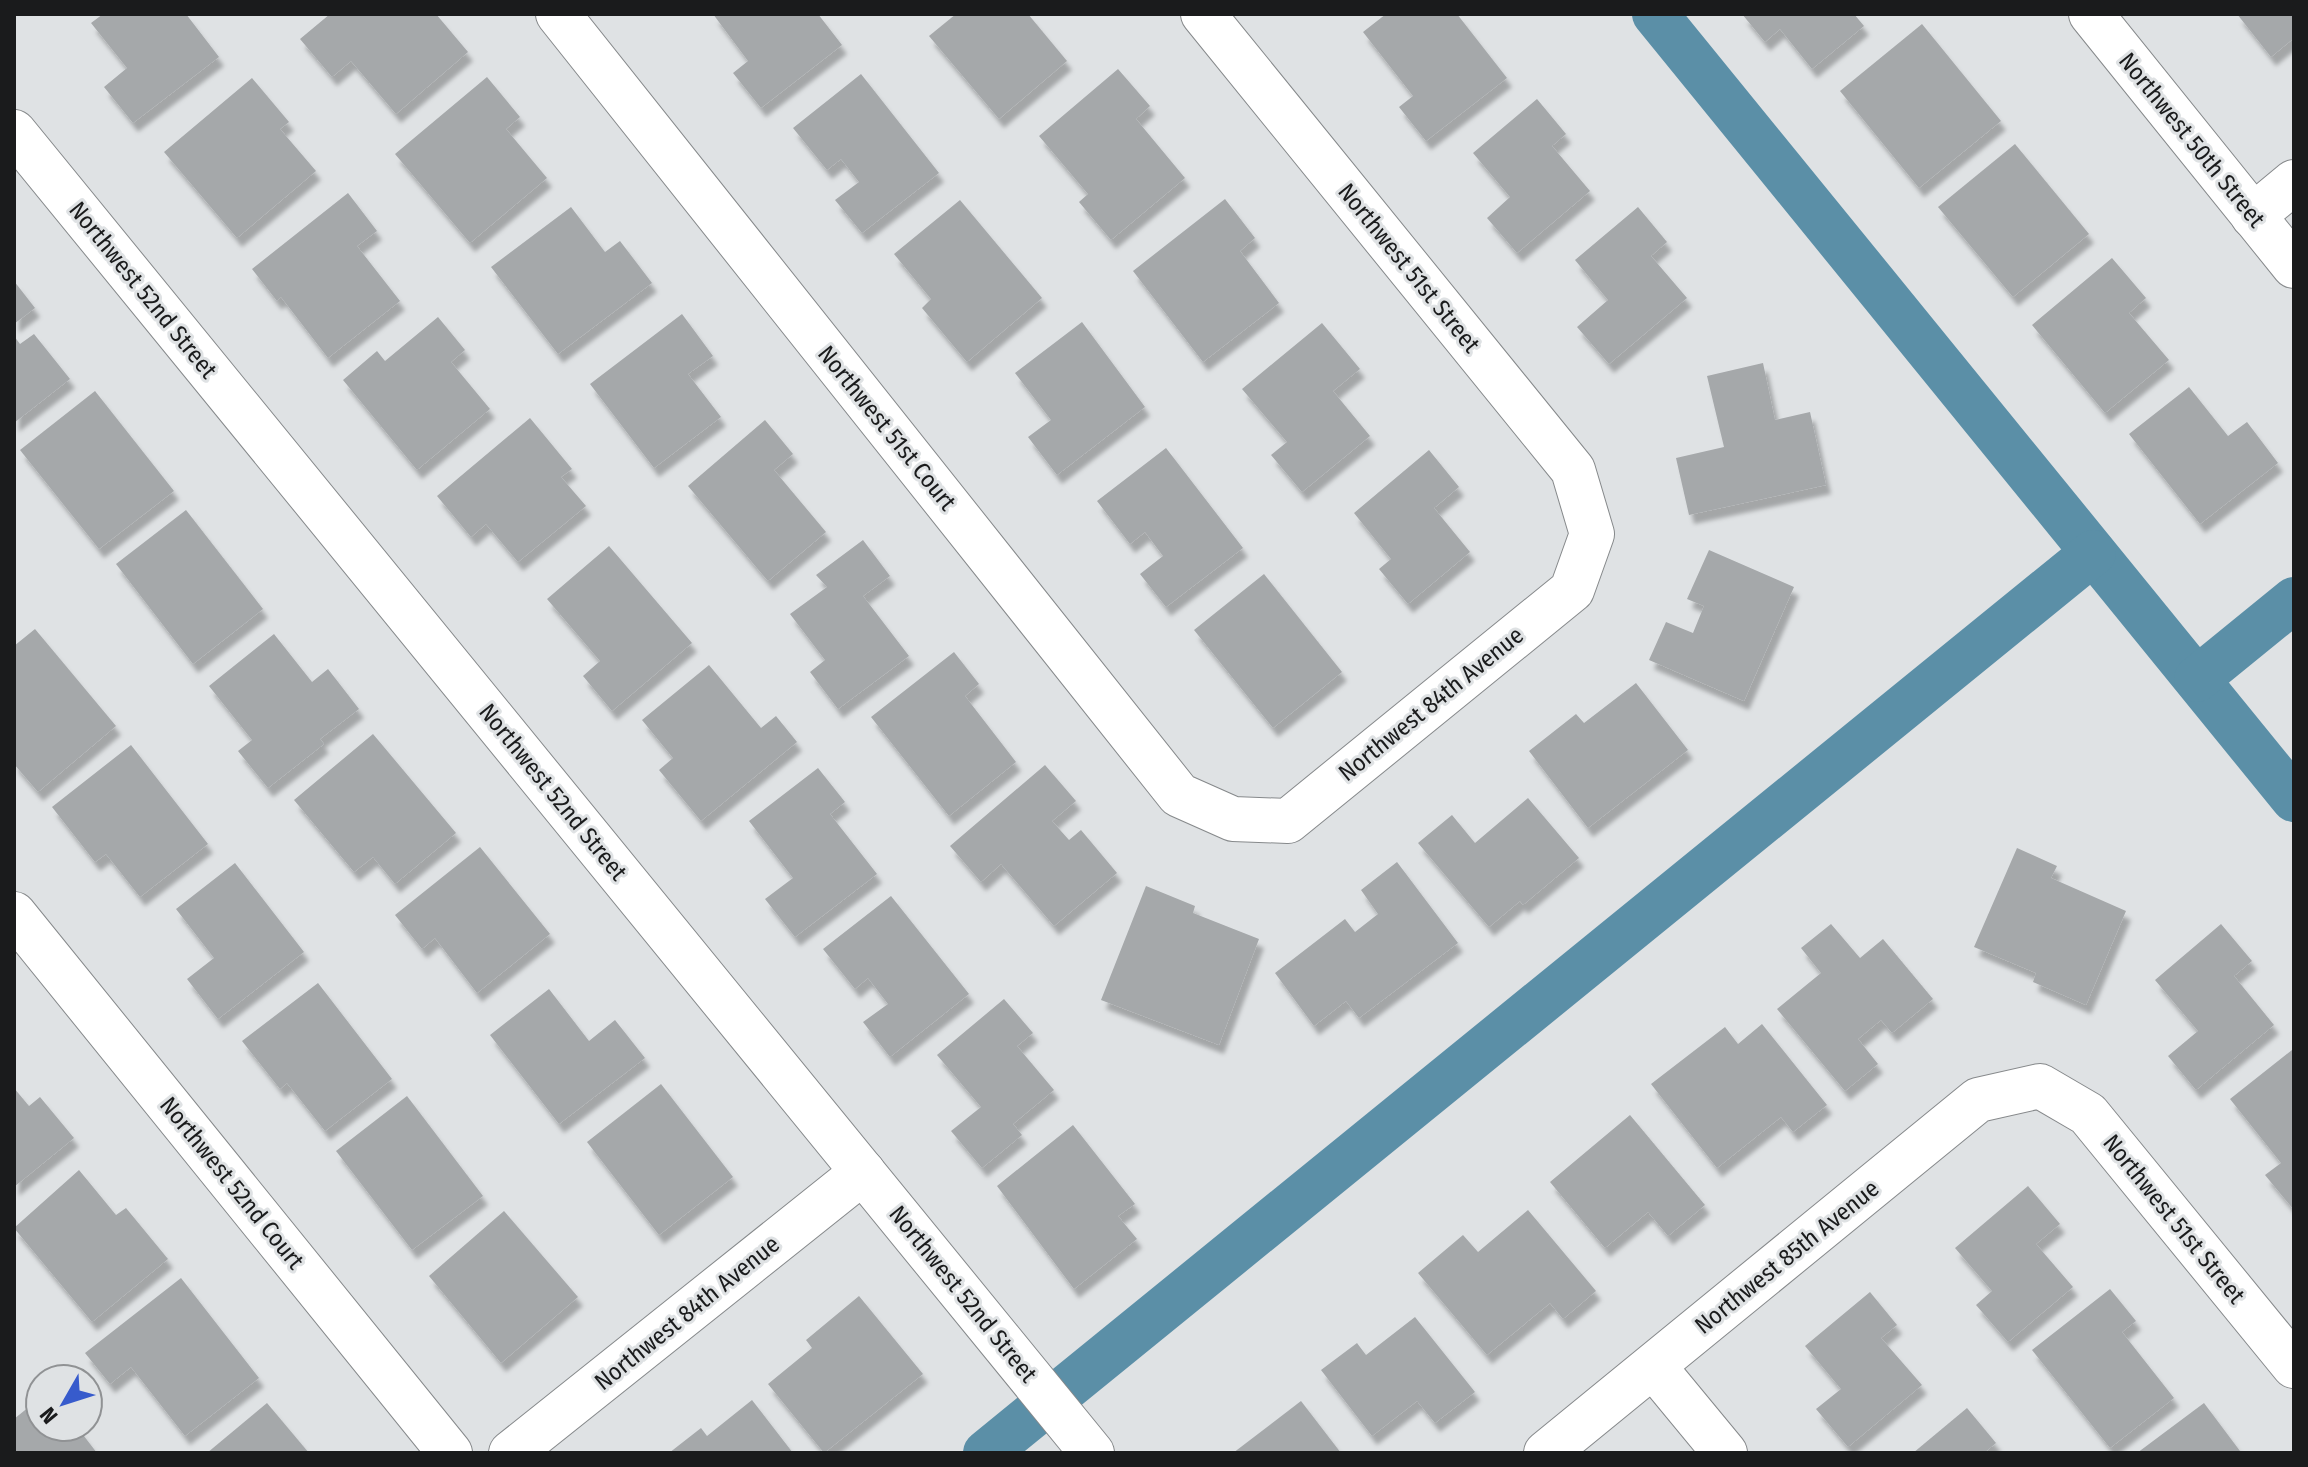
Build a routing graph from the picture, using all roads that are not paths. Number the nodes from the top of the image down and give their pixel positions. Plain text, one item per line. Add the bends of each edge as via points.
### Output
1 (558, 14) edge
2 (1203, 14) edge
3 (2091, 14) edge
4 (14, 132) edge
5 (2294, 182) edge
6 (2253, 216) junction
7 (2294, 266) edge
8 (1592, 534) joint
9 (1233, 819) joint
10 (14, 914) edge
11 (2040, 1086) joint
12 (863, 1172) junction
13 (2294, 1366) edge
14 (1654, 1367) junction
15 (1085, 1444) edge
16 (450, 1453) edge
17 (511, 1453) edge
18 (1546, 1453) edge
19 (1725, 1453) edge

1 - 9 street, Northwest 51st Court via 1179,795
2 - 8 street, Northwest 51st Street via 1573,470
3 - 6 street, Northwest 50th Street
4 - 12 street, Northwest 52nd Street
5 - 6 street
6 - 7 street, Northwest 50th Street
8 - 9 street, Northwest 84th Avenue via 1572,590 1288,821
10 - 16 street, Northwest 52nd Court
11 - 13 street, Northwest 51st Street via 2088,1114
11 - 14 street, Northwest 85th Avenue via 1978,1100
12 - 15 street, Northwest 52nd Street
12 - 17 street, Northwest 84th Avenue
14 - 18 street, Northwest 85th Avenue
14 - 19 street

